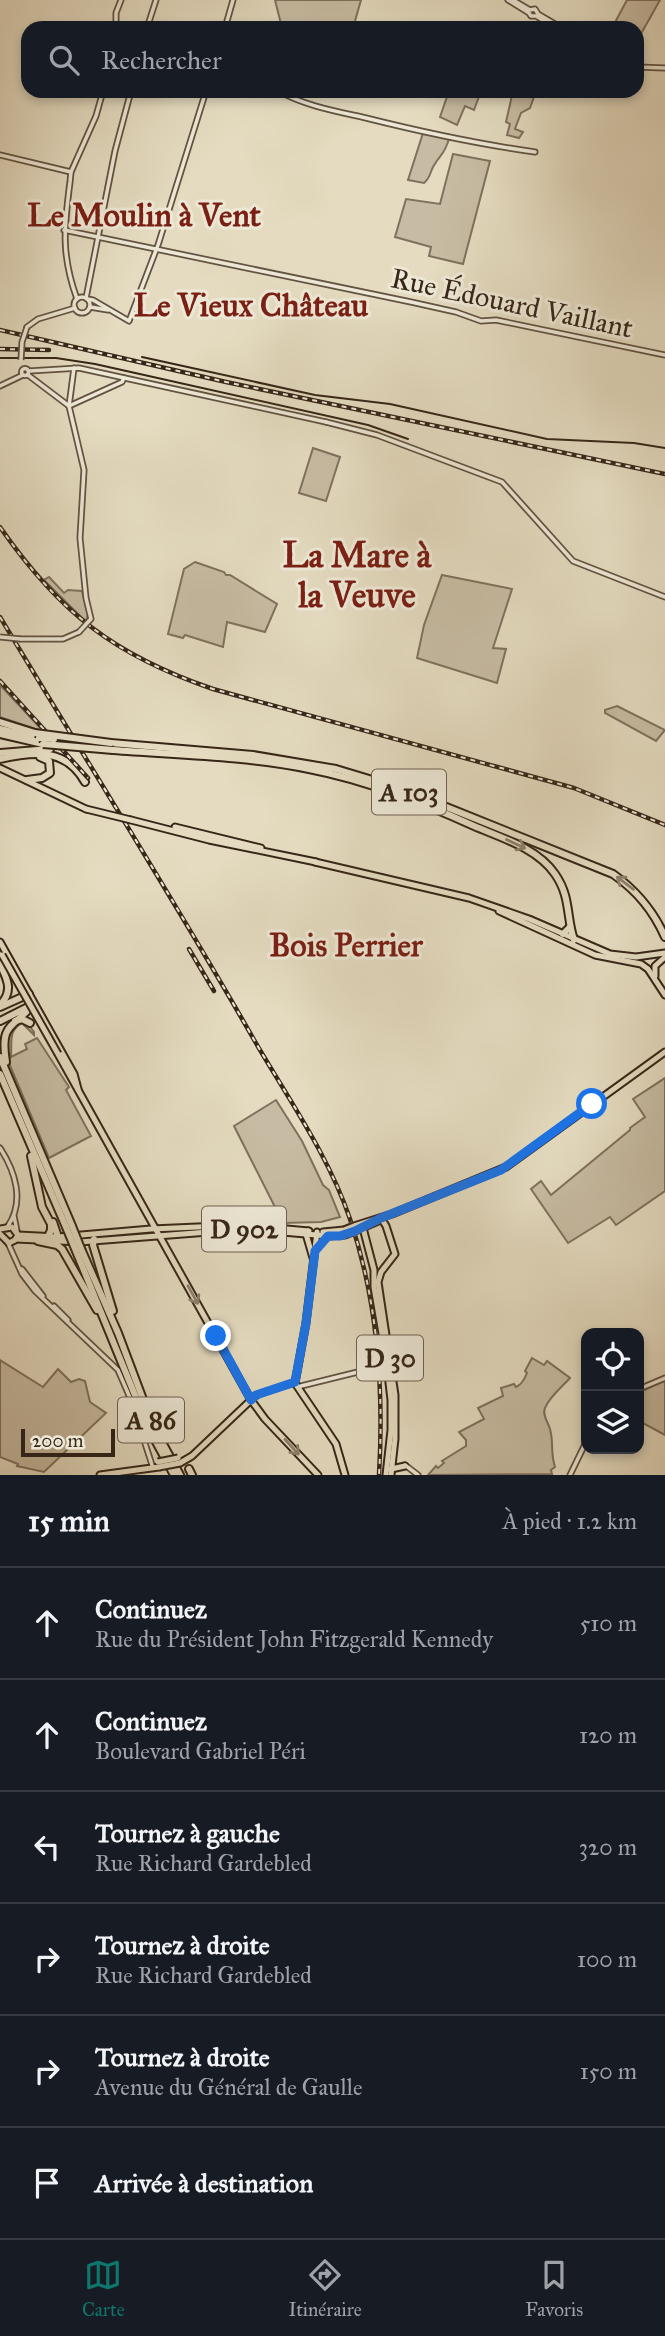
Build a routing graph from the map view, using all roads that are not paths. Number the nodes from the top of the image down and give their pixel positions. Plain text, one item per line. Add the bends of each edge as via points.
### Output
1 (121, 0) edge
2 (156, 0) edge
3 (233, 0) edge
4 (508, 0) edge
5 (513, 0) edge
6 (530, 11) junction
7 (537, 15) junction
8 (116, 21) edge
9 (149, 21) edge
10 (227, 21) edge
11 (546, 21) edge
12 (549, 21) edge
13 (644, 67) edge
14 (665, 68) edge
15 (101, 98) edge
16 (129, 98) edge
17 (204, 98) edge
18 (291, 98) edge
19 (536, 152) dead end
20 (0, 155) edge
21 (71, 172) junction
22 (64, 230) junction
23 (98, 237) junction
24 (157, 249) junction
25 (86, 298) junction
26 (77, 299) junction
27 (90, 307) junction
28 (75, 308) junction
29 (110, 310) junction
30 (665, 355) edge
31 (75, 368) junction
32 (26, 373) junction
33 (124, 378) junction
34 (0, 386) edge
35 (69, 406) junction
36 (665, 597) edge
37 (0, 637) edge
38 (0, 722) edge
39 (0, 729) edge
40 (0, 734) edge
41 (42, 741) junction
42 (112, 747) junction
43 (0, 752) edge
44 (17, 756) junction
45 (0, 759) edge
46 (0, 768) edge
47 (27, 780) junction
48 (85, 782) dead end
49 (315, 862) junction
50 (327, 867) junction
51 (348, 868) junction
52 (376, 876) junction
53 (484, 904) junction
54 (570, 927) junction
55 (563, 934) junction
56 (665, 937) edge
57 (574, 940) junction
58 (0, 942) edge
59 (582, 949) junction
60 (1, 952) edge
61 (665, 955) edge
62 (0, 964) edge
63 (655, 979) junction
64 (29, 994) junction
65 (665, 995) edge
66 (33, 1005) junction
67 (0, 1006) edge
68 (0, 1021) edge
69 (10, 1023) junction
70 (30, 1023) dead end
71 (665, 1052) edge
72 (0, 1058) edge
73 (0, 1074) edge
74 (9, 1078) junction
75 (79, 1095) junction
76 (20, 1120) junction
77 (0, 1148) edge
78 (40, 1203) junction
79 (390, 1215) junction
80 (14, 1216) junction
81 (381, 1218) junction
82 (69, 1226) junction
83 (386, 1226) junction
84 (363, 1228) junction
85 (155, 1229) junction
86 (355, 1229) junction
87 (3, 1231) edge
88 (308, 1232) junction
89 (317, 1233) junction
90 (344, 1233) junction
91 (328, 1236) junction
92 (48, 1237) junction
93 (14, 1238) junction
94 (90, 1238) junction
95 (110, 1238) junction
96 (38, 1241) joint
97 (61, 1242) junction
98 (79, 1251) junction
99 (315, 1251) junction
100 (378, 1271) junction
101 (311, 1287) junction
102 (104, 1318) junction
103 (118, 1333) junction
104 (387, 1364) junction
105 (665, 1378) edge
106 (296, 1385) junction
107 (644, 1387) edge
108 (251, 1400) junction
109 (581, 1452) edge
110 (156, 1465) junction
111 (388, 1466) edge
112 (405, 1466) joint
113 (100, 1475) edge
114 (174, 1475) edge
115 (180, 1475) edge
116 (318, 1475) edge
117 (345, 1475) edge
118 (418, 1475) edge
119 (570, 1475) edge

1 - 8 street
2 - 9 street
3 - 10 street
4 - 6 street
5 - 6 street
6 - 7 street via 535,9
7 - 11 street
7 - 12 street
13 - 14 street
15 - 21 street
16 - 23 street
17 - 24 street
18 - 19 street via 468,142
20 - 21 street
21 - 22 street
22 - 23 street, Rue Édouard Vaillant
22 - 26 street via 68,272
23 - 24 street, Rue Édouard Vaillant
23 - 25 street
24 - 29 street via 129,321
24 - 30 street, Rue Édouard Vaillant via 448,309 481,321 496,320
25 - 26 street
25 - 27 street
25 - 29 street
26 - 28 street
27 - 28 street via 82,313
27 - 29 street
28 - 32 street, bridge via 27,327 21,346
31 - 32 street
31 - 33 street
31 - 35 street
32 - 34 street
32 - 35 street
33 - 35 street
33 - 36 street via 365,432 504,484 573,561
35 - 37 street, bridge via 84,470 80,542 91,619 79,632 63,639
38 - 41 highway
39 - 41 highway
40 - 41 highway
41 - 42 highway, bridge
41 - 42 highway, bridge
41 - 43 highway
42 -> 54 highway, A 103 via 284,765 334,774 396,794 536,855 562,886
56 -> 42 highway, A 103 via 639,894 612,874 399,788 286,759
44 - 45 highway
44 - 47 highway via 43,757 50,764 45,777
44 - 48 highway via 60,756
46 - 47 main road
47 - 49 main road, bridge via 86,809
49 - 50 main road
49 - 51 main road
50 - 51 main road
50 - 52 main road
51 - 52 main road
52 - 53 main road
53 - 55 main road
53 - 59 main road
54 - 55 highway
54 - 57 highway, A 103
55 - 57 main road
57 - 59 main road
57 - 61 main road via 616,955
58 - 64 main road
59 - 63 main road via 607,959 637,962
60 - 75 main road, bridge
61 - 63 main road via 655,966
62 - 67 highway via 9,988
63 - 65 main road
64 - 66 main road
64 - 67 highway
66 - 68 highway
66 - 69 highway
66 - 75 main road via 74,1074
69 - 70 highway via 22,1019
69 - 74 highway via 2,1032 1,1044
71 - 79 main road, D 902 via 506,1167
72 - 74 highway, A 86
73 - 76 highway, A 86
74 - 82 highway, A 86
75 - 85 main road
76 - 78 highway
76 - 82 highway, A 86
77 - 80 street via 16,1182
78 - 92 highway via 51,1224
78 - 97 highway
79 - 81 main road, D 902
79 - 83 main road
80 - 87 street
80 - 93 street
81 - 83 main road, D 30
81 - 84 main road, D 902
81 - 86 main road, D 902
82 - 98 highway, A 86, bridge
83 - 100 main road, D 30 via 394,1254
84 - 86 main road, D 902
84 - 100 main road, D 30
85 - 88 main road, D 902
85 - 88 main road, D 902 via 244,1225
85 - 94 main road, D 902
85 - 95 main road, D 902
85 - 95 main road
85 -> 108 main road
86 - 90 main road, D 902, bridge
87 - 93 main road
87 - 93 main road
88 - 89 main road, D 902
88 - 101 main road
89 - 90 main road, D 902
89 - 91 main road, D 902
89 - 99 main road
90 - 91 main road, D 902
91 - 99 main road
92 - 93 main road, D 902
92 - 97 main road, D 902
93 - 96 main road
93 - 110 street via 13,1252 35,1291 116,1367
94 - 95 main road, D 902
94 - 97 main road, D 902
94 - 97 main road, D 902 via 71,1236
94 - 103 highway
96 - 97 highway
97 - 102 highway
98 - 102 highway, A 86
98 - 103 highway, A 86
99 - 101 main road
100 - 104 main road, D 30
101 - 106 main road
102 - 114 highway, A 86 via 148,1427
103 - 115 highway, A 86 via 153,1426
104 - 106 street, bridge
104 - 111 main road, D 30 via 391,1400
104 - 111 main road, D 30 via 396,1409
105 - 107 street
106 - 108 street
106 - 117 main road via 338,1446
108 - 110 main road, bridge via 192,1456
108 -> 116 main road
109 - 119 street
110 - 113 main road
111 - 112 main road
112 - 118 street

